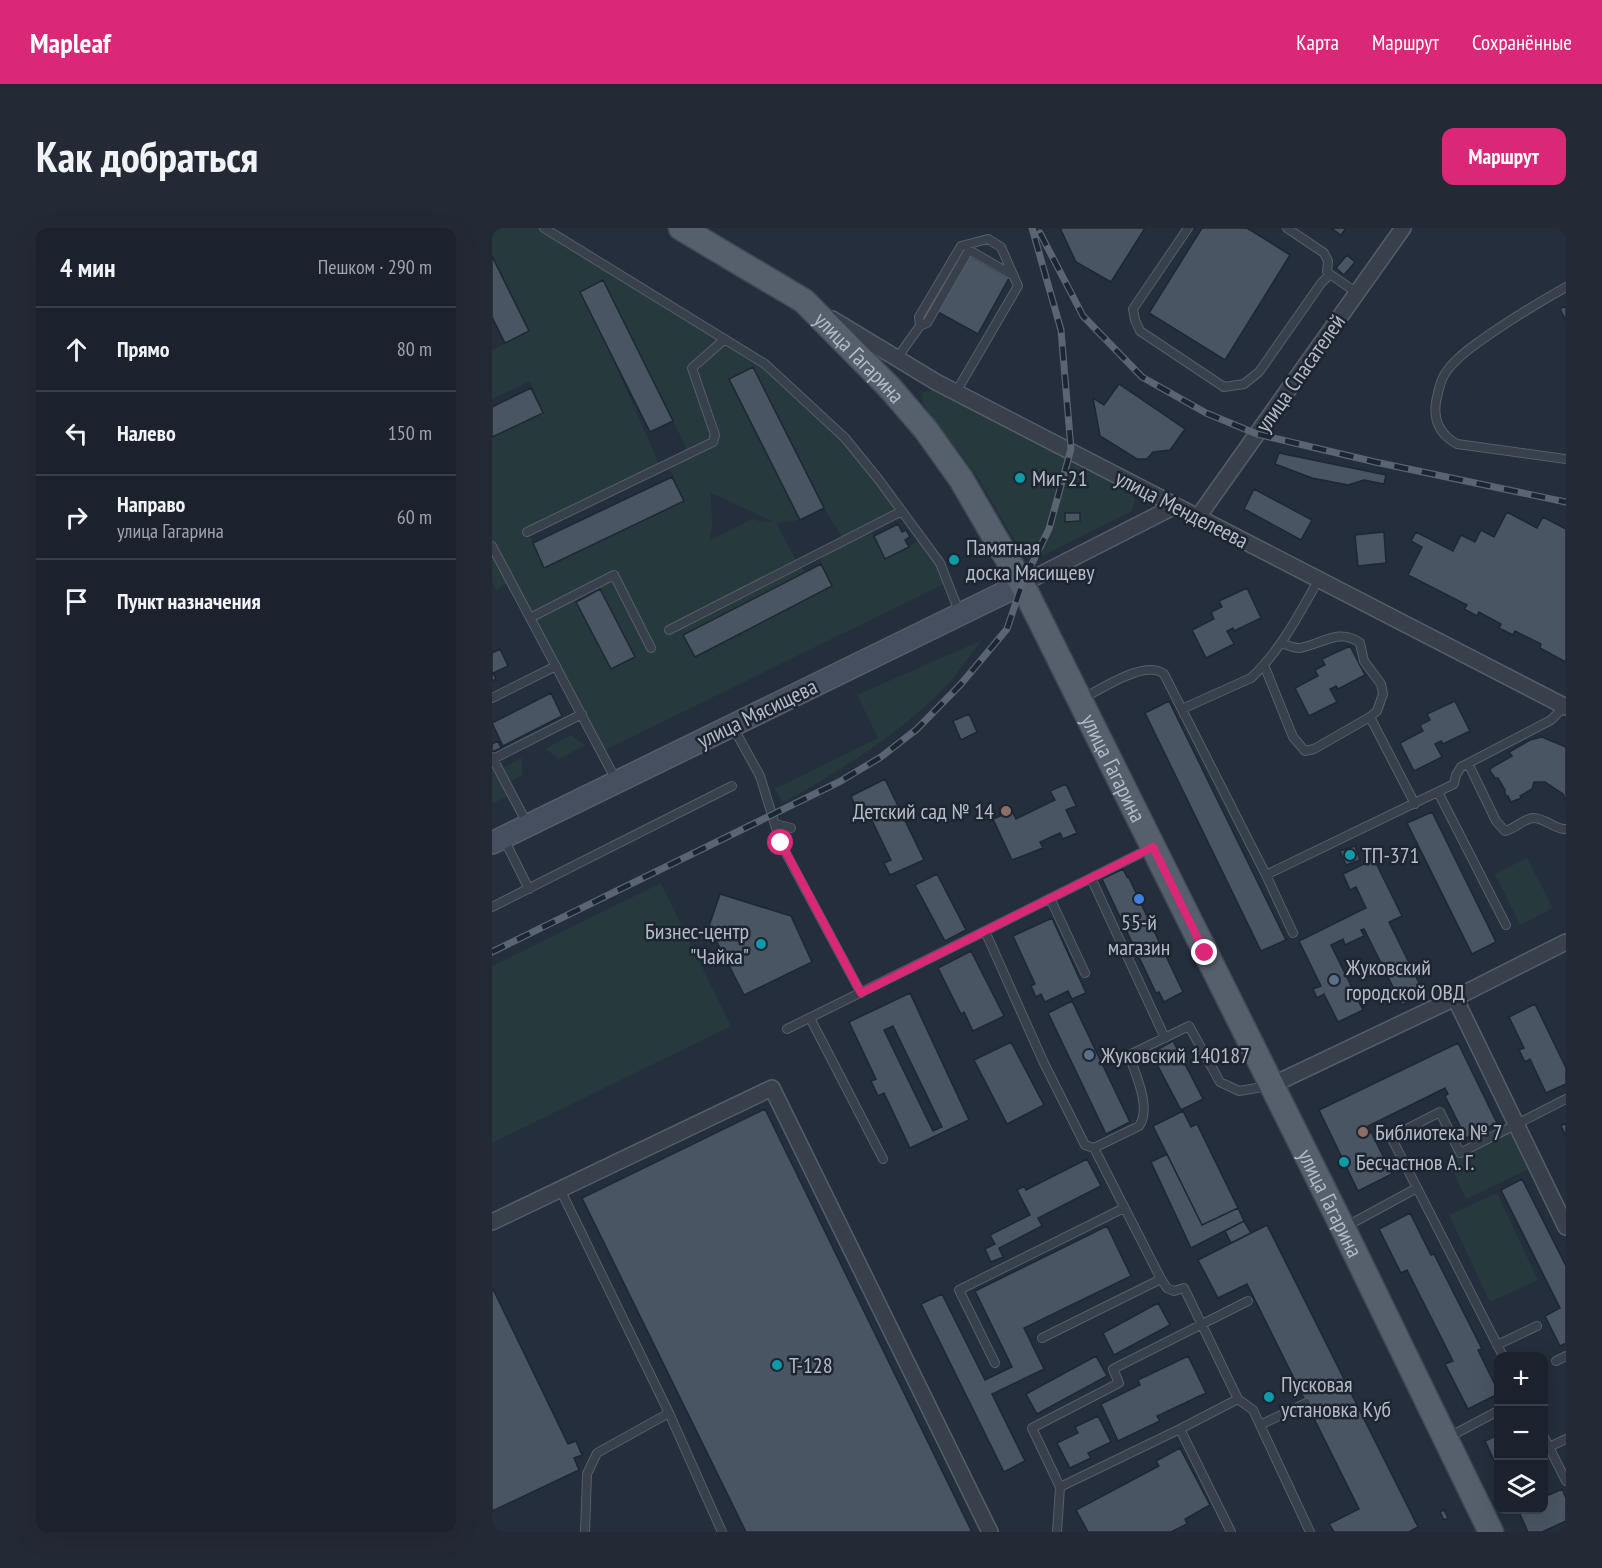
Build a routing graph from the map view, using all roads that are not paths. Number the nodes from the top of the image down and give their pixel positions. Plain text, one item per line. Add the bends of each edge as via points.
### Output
1 (544, 228) edge
2 (681, 228) edge
3 (1188, 228) edge
4 (1287, 228) edge
5 (1403, 228) edge
6 (1330, 275) junction
7 (1014, 276) junction
8 (1566, 287) edge
9 (1357, 293) junction
10 (804, 301) junction
11 (920, 326) junction
12 (725, 339) junction
13 (897, 358) junction
14 (956, 392) junction
15 (1566, 459) edge
16 (1175, 506) junction
17 (902, 511) junction
18 (1198, 517) junction
19 (527, 532) dead end
20 (492, 546) edge
21 (1319, 579) junction
22 (1022, 584) junction
23 (960, 614) junction
24 (530, 618) junction
25 (669, 630) dead end
26 (1281, 644) junction
27 (651, 648) dead end
28 (1264, 665) junction
29 (556, 666) junction
30 (492, 698) edge
31 (1079, 700) junction
32 (1566, 705) edge
33 (1182, 709) junction
34 (582, 714) junction
35 (1370, 717) junction
36 (733, 726) junction
37 (493, 758) edge
38 (1468, 763) junction
39 (616, 781) junction
40 (732, 786) dead end
41 (1438, 792) junction
42 (1415, 804) junction
43 (775, 824) junction
44 (528, 826) junction
45 (791, 828) dead end
46 (1566, 829) edge
47 (497, 840) edge
48 (1153, 847) junction
49 (1266, 875) junction
50 (1091, 878) junction
51 (528, 889) junction
52 (1050, 898) junction
53 (492, 907) edge
54 (1506, 925) dead end
55 (985, 932) junction
56 (1293, 933) dead end
57 (1566, 942) edge
58 (1085, 973) dead end
59 (861, 993) junction
60 (1455, 998) junction
61 (810, 1018) junction
62 (787, 1029) dead end
63 (1165, 1038) junction
64 (1272, 1085) junction
65 (1566, 1099) edge
66 (1516, 1124) junction
67 (1094, 1148) junction
68 (883, 1159) dead end
69 (1418, 1188) junction
70 (561, 1189) junction
71 (1124, 1208) junction
72 (492, 1222) edge
73 (1566, 1227) edge
74 (1343, 1228) junction
75 (1161, 1279) junction
76 (1248, 1301) dead end
77 (1202, 1325) junction
78 (1537, 1326) dead end
79 (1042, 1338) dead end
80 (1497, 1345) junction
81 (1501, 1352) edge
82 (1566, 1356) edge
83 (1556, 1361) dead end
84 (995, 1363) dead end
85 (1238, 1400) junction
86 (1306, 1402) dead end
87 (669, 1413) junction
88 (1494, 1414) edge
89 (1260, 1425) junction
90 (1180, 1428) junction
91 (1446, 1438) junction
92 (1566, 1439) edge
93 (1549, 1447) joint
94 (1566, 1481) edge
95 (1060, 1487) junction
96 (585, 1532) edge
97 (722, 1532) edge
98 (990, 1532) edge
99 (1057, 1532) edge
100 (1231, 1532) edge
101 (1310, 1532) edge
102 (1491, 1532) edge

1 - 12 lane
2 - 10 main road, улица Гагарина
3 - 6 lane via 1133,309 1135,320 1140,331 1224,387 1244,384 1259,372
4 - 6 lane via 1324,253
5 - 9 street, улица Спасателей
6 - 9 lane
7 - 11 lane via 969,250 927,323
7 - 11 lane via 1001,247 988,239 962,246 919,317
7 - 14 lane via 1018,286
8 - 15 lane via 1514,316 1463,353 1445,372 1435,406 1436,422 1446,438 1457,444
9 - 18 street, улица Спасателей
10 - 13 street, улица Менделеева
10 - 22 main road, улица Гагарина via 926,430 961,479
11 - 13 lane
12 - 17 lane via 765,364 845,438
12 - 19 lane via 692,368 716,435 713,442
13 - 14 street, улица Менделеева
14 - 16 street, улица Менделеева
16 - 18 street, улица Менделеева
16 - 22 street
17 - 23 lane via 940,563
17 - 25 lane
18 - 21 street, улица Менделеева
20 - 24 lane
21 - 26 lane
21 - 32 street, улица Менделеева
22 - 23 main road, улица Мясищева
22 - 31 main road, улица Гагарина
23 - 36 main road, улица Мясищева
24 - 27 lane via 615,575
24 - 29 lane
26 - 28 lane
26 - 35 lane via 1297,648 1341,636 1360,643 1364,661 1381,684 1383,694 1377,711
28 - 33 lane via 1251,678
28 - 35 lane via 1293,737 1305,751
29 - 30 lane
29 - 34 lane
31 - 33 lane via 1135,672 1151,669 1164,674
31 - 48 main road, улица Гагарина
32 - 38 lane via 1551,720
33 - 49 lane
34 - 37 lane
34 - 39 lane
35 - 42 lane
36 - 39 main road, улица Мясищева
36 - 43 lane via 760,776
37 - 44 lane
38 - 41 lane via 1461,767 1454,784
38 - 46 lane via 1496,821 1505,831 1530,818
39 - 44 main road, улица Мясищева
40 - 51 lane
41 - 42 lane
41 - 54 lane
42 - 49 lane
43 - 45 lane
43 - 59 lane via 781,843
44 - 47 main road, улица Мясищева
47 - 51 lane
48 - 50 lane
48 - 64 main road, улица Гагарина
49 - 56 lane
50 - 52 lane
50 - 63 lane
51 - 53 lane
52 - 55 lane
52 - 58 lane
55 - 59 lane
55 - 67 lane via 1085,1145
57 - 60 street
59 - 61 lane
60 - 64 street
60 - 66 street
61 - 62 lane
61 - 68 lane
63 - 64 lane via 1189,1026 1220,1082 1239,1091
63 - 67 lane via 1129,1055 1142,1093 1139,1126
64 - 74 main road, улица Гагарина
65 - 66 lane
66 - 69 lane via 1460,1153 1440,1112 1391,1137
66 - 73 street
67 - 71 lane
69 - 74 lane
69 - 80 lane
70 - 72 street
70 - 87 lane
70 - 98 street via 772,1088
71 - 75 lane
71 - 84 lane via 959,1290
74 - 91 main road, улица Гагарина
75 - 77 lane via 1174,1292 1184,1288
75 - 79 lane
76 - 77 lane
77 - 85 lane
77 - 95 lane via 1113,1369 1119,1383 1032,1428
78 - 80 lane
80 - 81 lane
82 - 83 lane
85 - 89 lane via 1253,1410
85 - 90 lane
86 - 89 lane
87 - 96 lane via 597,1453 587,1474
87 - 97 lane
88 - 91 lane
89 - 101 lane
90 - 95 lane
90 - 100 lane
91 - 102 main road, улица Гагарина
92 - 93 lane
93 - 94 lane
95 - 99 lane

